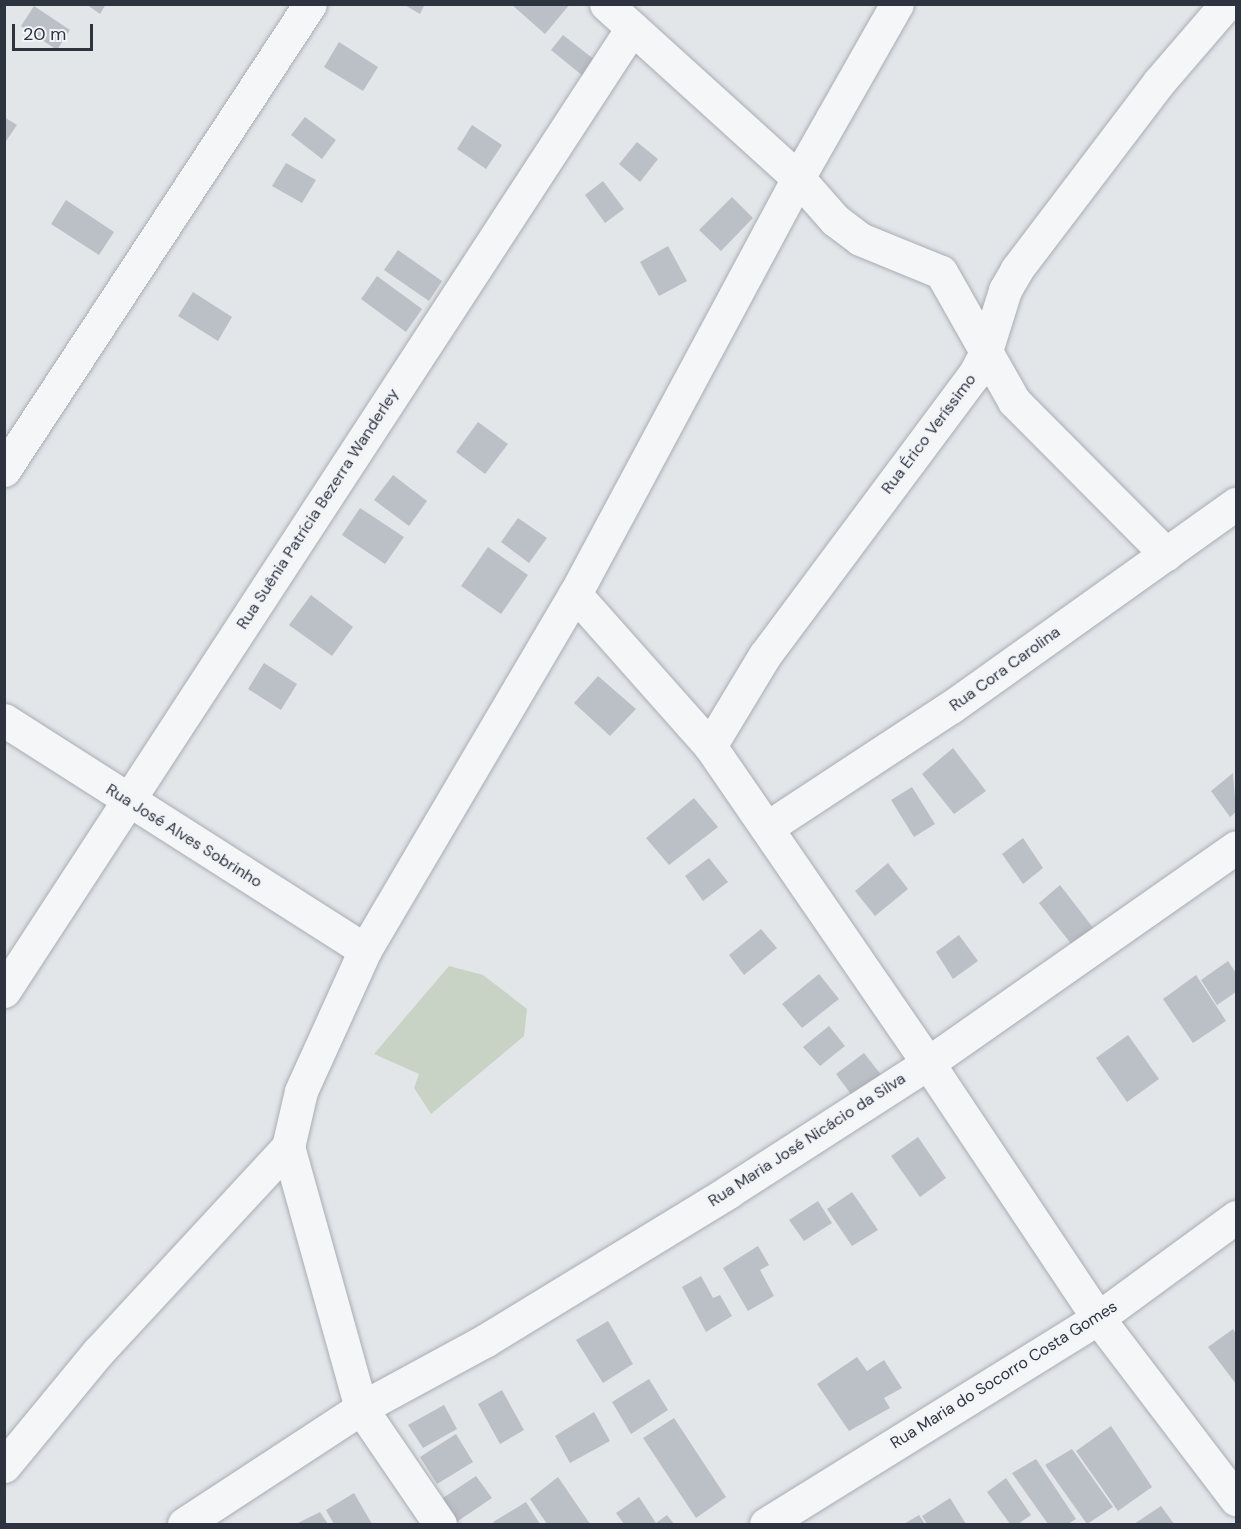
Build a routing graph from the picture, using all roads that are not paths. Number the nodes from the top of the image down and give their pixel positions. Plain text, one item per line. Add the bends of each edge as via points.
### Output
1 (310, 4) edge
2 (606, 4) edge
3 (897, 4) edge
4 (1226, 4) edge
5 (632, 28) junction
6 (798, 178) junction
7 (985, 354) junction
8 (4, 470) edge
9 (1236, 504) edge
10 (1166, 554) junction
11 (575, 594) junction
12 (4, 720) edge
13 (710, 746) junction
14 (128, 802) junction
15 (768, 827) junction
16 (1236, 847) edge
17 (365, 950) junction
18 (4, 991) edge
19 (928, 1063) junction
20 (288, 1147) junction
21 (1236, 1217) edge
22 (1098, 1318) junction
23 (361, 1408) junction
24 (4, 1466) edge
25 (1236, 1499) edge
26 (184, 1524) edge
27 (440, 1524) edge
28 (766, 1524) edge

1 - 8 street
2 - 5 street
3 - 6 street
4 - 7 street, Rua Érico Veríssimo via 1159,81 1017,269 1005,290
5 - 6 street
5 - 14 street, Rua Suênia Patrícia Bezerra Wanderley
6 - 7 street via 823,209 860,239 941,272
6 - 11 street
7 - 10 street via 1014,401
7 - 13 street, Rua Érico Veríssimo via 945,418 854,532 765,655
9 - 10 street, Rua Cora Carolina
10 - 15 street, Rua Cora Carolina via 951,707
11 - 13 street
11 - 17 street
12 - 14 street, Rua José Alves Sobrinho
13 - 15 street
14 - 17 street, Rua José Alves Sobrinho
14 - 18 street, Rua Suênia Patrícia Bezerra Wanderley
15 - 19 street
16 - 19 street, Rua Maria José Nicácio da Silva
17 - 20 street via 301,1091
19 - 22 street
19 - 23 street, Rua Maria José Nicácio da Silva via 496,1334
20 - 23 street
20 - 24 street via 98,1352
21 - 22 street, Rua Maria do Socorro Costa Gomes
22 - 25 street
22 - 28 street, Rua Maria do Socorro Costa Gomes
23 - 26 street, Rua Maria José Nicácio da Silva
23 - 27 street

